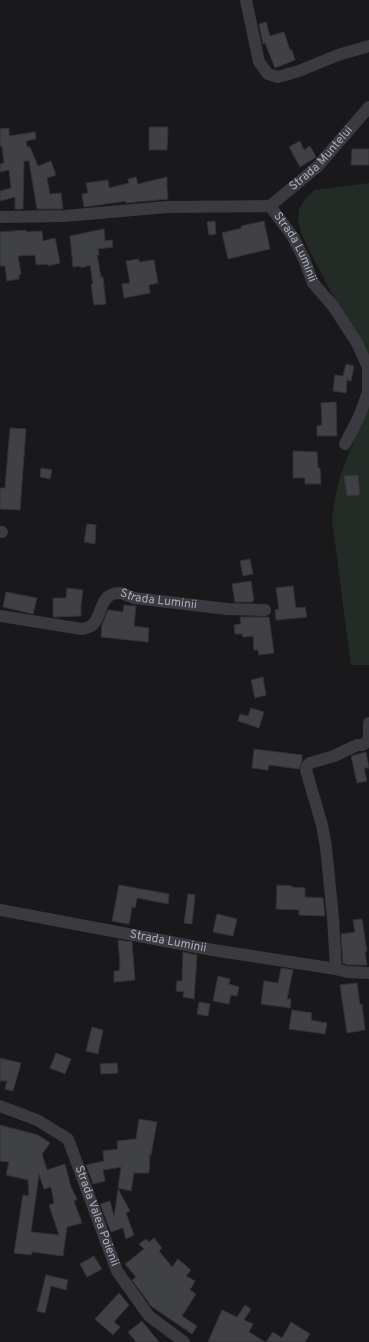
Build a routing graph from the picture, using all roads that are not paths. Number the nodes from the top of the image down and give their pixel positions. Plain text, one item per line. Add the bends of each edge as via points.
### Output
1 (246, 0) edge
2 (369, 46) edge
3 (369, 107) edge
4 (270, 206) junction
5 (0, 217) edge
6 (345, 444) dead end
7 (265, 610) dead end
8 (0, 616) edge
9 (369, 723) edge
10 (0, 910) edge
11 (336, 969) junction
12 (369, 973) edge
13 (0, 1106) edge
14 (184, 1342) edge

1 - 2 street via 259,62 268,74 278,77
3 - 4 street, Strada Muntelui via 317,167
4 - 5 street, Strada Luminii via 167,207 65,216
4 - 6 street, Strada Luminii via 293,237 313,284 333,306 357,343 368,367 368,392
7 - 8 street, Strada Luminii via 227,609 134,598 119,593 106,598 89,627
9 - 11 street via 369,737 362,745 310,763 306,770 326,847
10 - 11 street, Strada Luminii via 213,950
11 - 12 street, Strada Luminii
13 - 14 street, Strada Valea Poienii via 37,1120 68,1139 116,1271 149,1316

